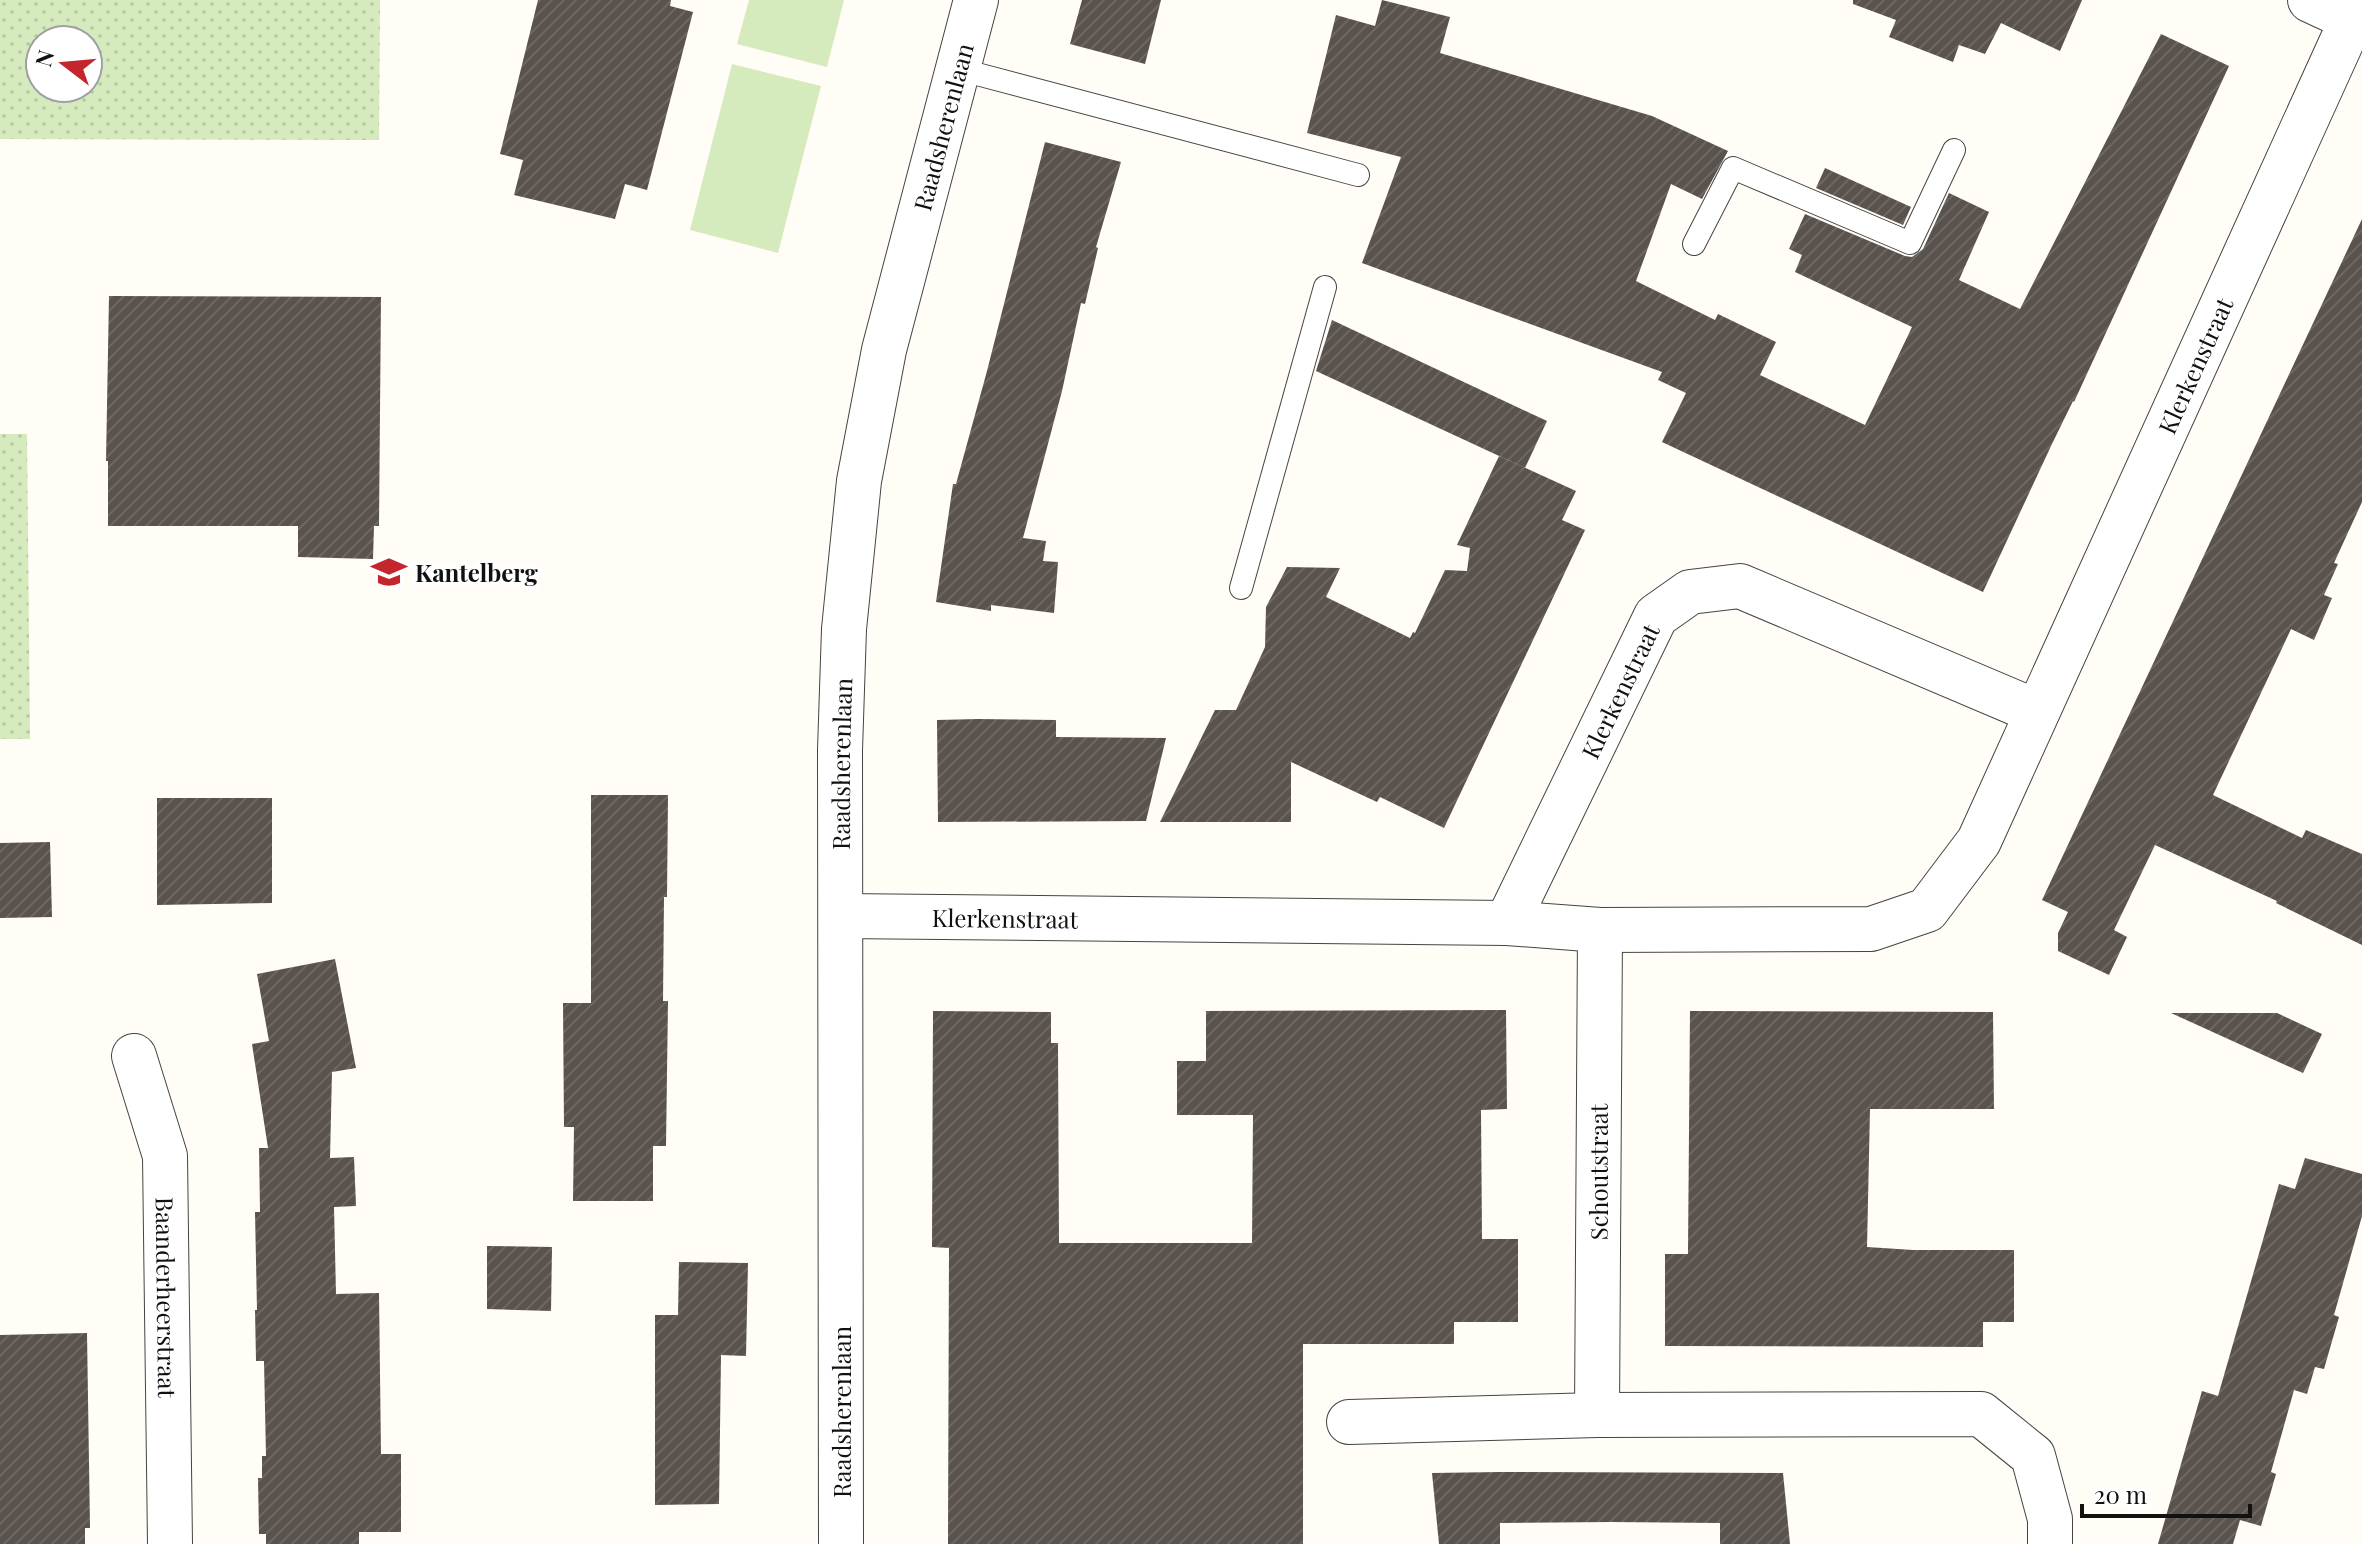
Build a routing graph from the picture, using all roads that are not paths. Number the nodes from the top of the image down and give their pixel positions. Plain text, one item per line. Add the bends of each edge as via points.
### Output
1 (976, 0) edge
2 (2310, 0) edge
3 (2357, 22) edge
4 (958, 69) junction
5 (1954, 150) dead end
6 (1358, 175) dead end
7 (1694, 244) dead end
8 (1325, 287) dead end
9 (1241, 588) dead end
10 (2037, 712) junction
11 (841, 916) junction
12 (1507, 923) junction
13 (1600, 930) junction
14 (134, 1056) dead end
15 (1597, 1415) junction
16 (1349, 1422) dead end
17 (170, 1544) edge
18 (841, 1544) edge
19 (2050, 1544) edge

1 - 4 street, Raadsherenlaan
2 - 3 street
3 - 10 street, Klerkenstraat
4 - 6 lane
4 - 11 street, Raadsherenlaan via 884,350 859,481 844,629
5 - 7 lane via 1910,243 1733,168
8 - 9 lane
10 - 12 street, Klerkenstraat via 1740,586 1690,592 1656,616
10 - 13 street, Klerkenstraat via 1979,841 1927,910 1871,929
11 - 12 street, Klerkenstraat
11 - 18 street, Raadsherenlaan
12 - 13 street, Klerkenstraat
13 - 15 street, Schoutstraat
14 - 17 street, Baanderheerstraat via 165,1156
15 - 16 street
15 - 19 street via 1981,1414 2033,1456 2050,1519

